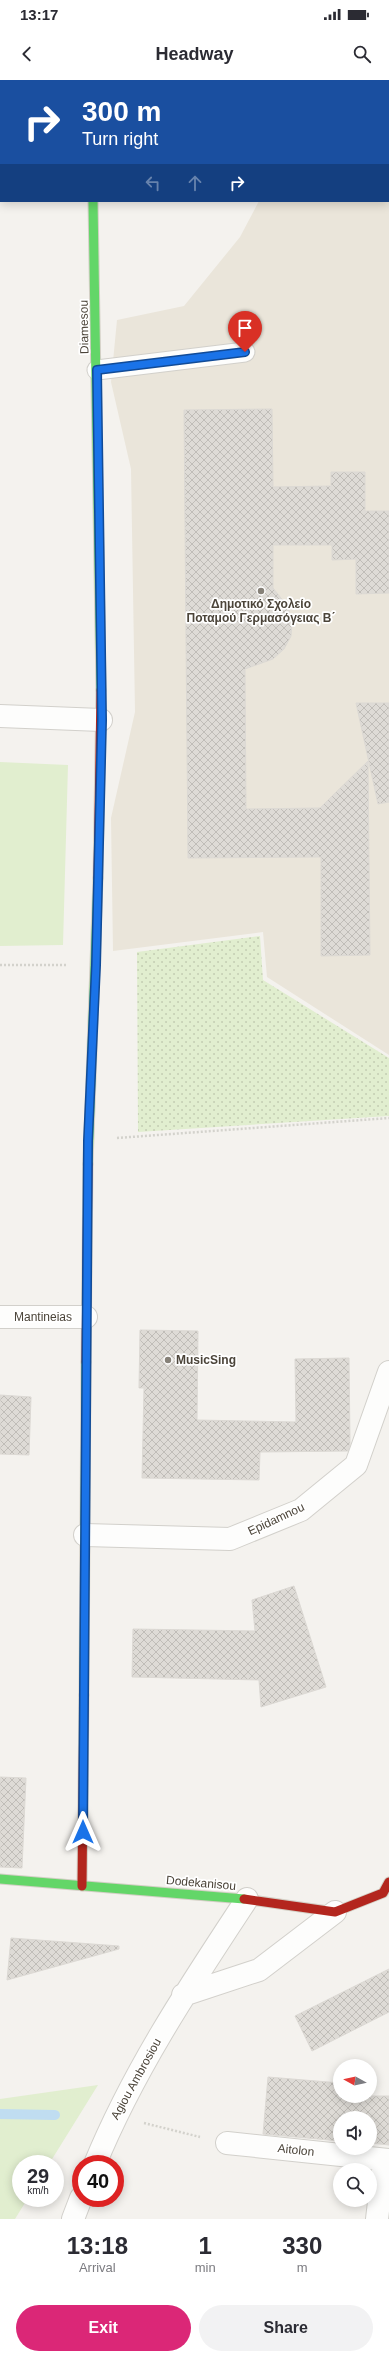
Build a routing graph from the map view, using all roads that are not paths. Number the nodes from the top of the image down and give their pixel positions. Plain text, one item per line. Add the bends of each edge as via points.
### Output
1 (93, 202) edge
2 (245, 352) dead end
3 (97, 370) junction
4 (0, 716) edge
5 (102, 720) junction
6 (0, 1317) edge
7 (86, 1317) junction
8 (389, 1372) edge
9 (85, 1535) junction
10 (0, 1879) edge
11 (389, 1882) edge
12 (82, 1886) junction
13 (247, 1899) junction
14 (335, 1912) junction
15 (183, 1995) junction
16 (227, 2143) road end
17 (99, 2155) edge
18 (386, 2160) edge
19 (78, 2207) edge
20 (73, 2219) edge
21 (377, 2219) edge

1 - 3 street, Diamesou
2 - 3 lane
3 - 5 street, Diamesou
4 - 5 street
5 - 7 street, Diamesou via 96,965 88,1141
6 - 7 street, Mantineias
7 - 9 street, Diamesou
8 - 9 street, Epidamnou via 356,1465 301,1510 230,1539
9 - 12 street, Diamesou
10 - 12 street, Dodekanisou
11 - 14 street, Dodekanisou via 383,1893
12 - 13 street, Dodekanisou
13 - 14 street, Dodekanisou
13 - 15 street, Agiou Ambrosiou
14 - 15 street via 259,1970
15 - 17 street, Agiou Ambrosiou via 115,2116
16 - 18 street, Aitolon
18 - 21 street
19 - 20 street

